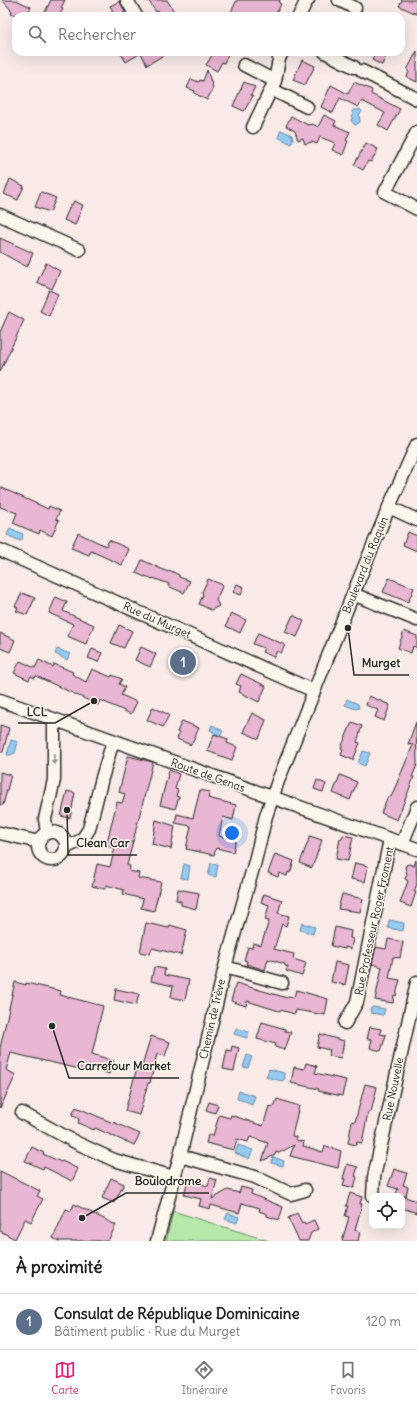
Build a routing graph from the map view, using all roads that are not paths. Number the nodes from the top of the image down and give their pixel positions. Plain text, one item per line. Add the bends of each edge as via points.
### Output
1 (127, 0) edge
2 (308, 0) edge
3 (338, 0) edge
4 (355, 8) dead end
5 (134, 12) edge
6 (301, 12) edge
7 (280, 56) edge
8 (333, 56) edge
9 (244, 66) dead end
10 (273, 85) junction
11 (417, 99) edge
12 (307, 107) dead end
13 (253, 127) dead end
14 (417, 132) edge
15 (417, 209) edge
16 (0, 215) edge
17 (80, 250) dead end
18 (417, 444) edge
19 (389, 507) junction
20 (417, 520) edge
21 (0, 550) edge
22 (353, 594) junction
23 (417, 620) edge
24 (314, 691) junction
25 (0, 700) edge
26 (54, 720) junction
27 (113, 741) junction
28 (272, 798) junction
29 (417, 807) edge
30 (0, 833) edge
31 (47, 833) junction
32 (390, 839) junction
33 (39, 842) junction
34 (402, 844) junction
35 (66, 845) junction
36 (417, 849) edge
37 (225, 967) junction
38 (417, 982) edge
39 (282, 983) dead end
40 (345, 1023) dead end
41 (22, 1113) dead end
42 (180, 1156) junction
43 (174, 1177) junction
44 (305, 1190) dead end
45 (373, 1193) edge
46 (158, 1241) edge

1 - 5 street
2 - 6 street
3 - 4 street
7 - 10 street
8 - 11 street
9 - 10 street
10 - 12 street
10 - 13 street
14 - 15 street via 385,192
16 - 17 street
18 - 19 street, Boulevard du Raquin
19 - 20 street
19 - 22 street, Boulevard du Raquin
21 - 24 street, Rue du Murget
22 - 23 street
22 - 24 street, Boulevard du Raquin
24 - 28 street, Boulevard du Raquin
25 - 26 street, Route de Genas
26 - 27 street, Route de Genas
26 -> 31 street via 54,780 45,819
27 - 28 street, Route de Genas
27 - 35 street via 89,829 82,840
28 - 32 street, Route de Genas
28 - 37 street, Chemin de Trève
29 - 34 street
30 - 33 street
31 - 33 street
31 - 35 street via 57,833 64,838
32 - 34 street, Route de Genas
32 - 40 street, Rue Professeur Roger Froment via 357,1002
33 - 35 street via 39,852 49,860 62,857
34 - 36 street, Route de Genas
37 - 39 street
37 - 42 street, Chemin de Trève
38 - 45 street, Rue Nouvelle via 374,1177
41 - 43 street via 77,1144 114,1160
42 - 43 street, Chemin de Trève
42 - 44 street via 255,1177 291,1194
43 - 46 street, Chemin de Trève

